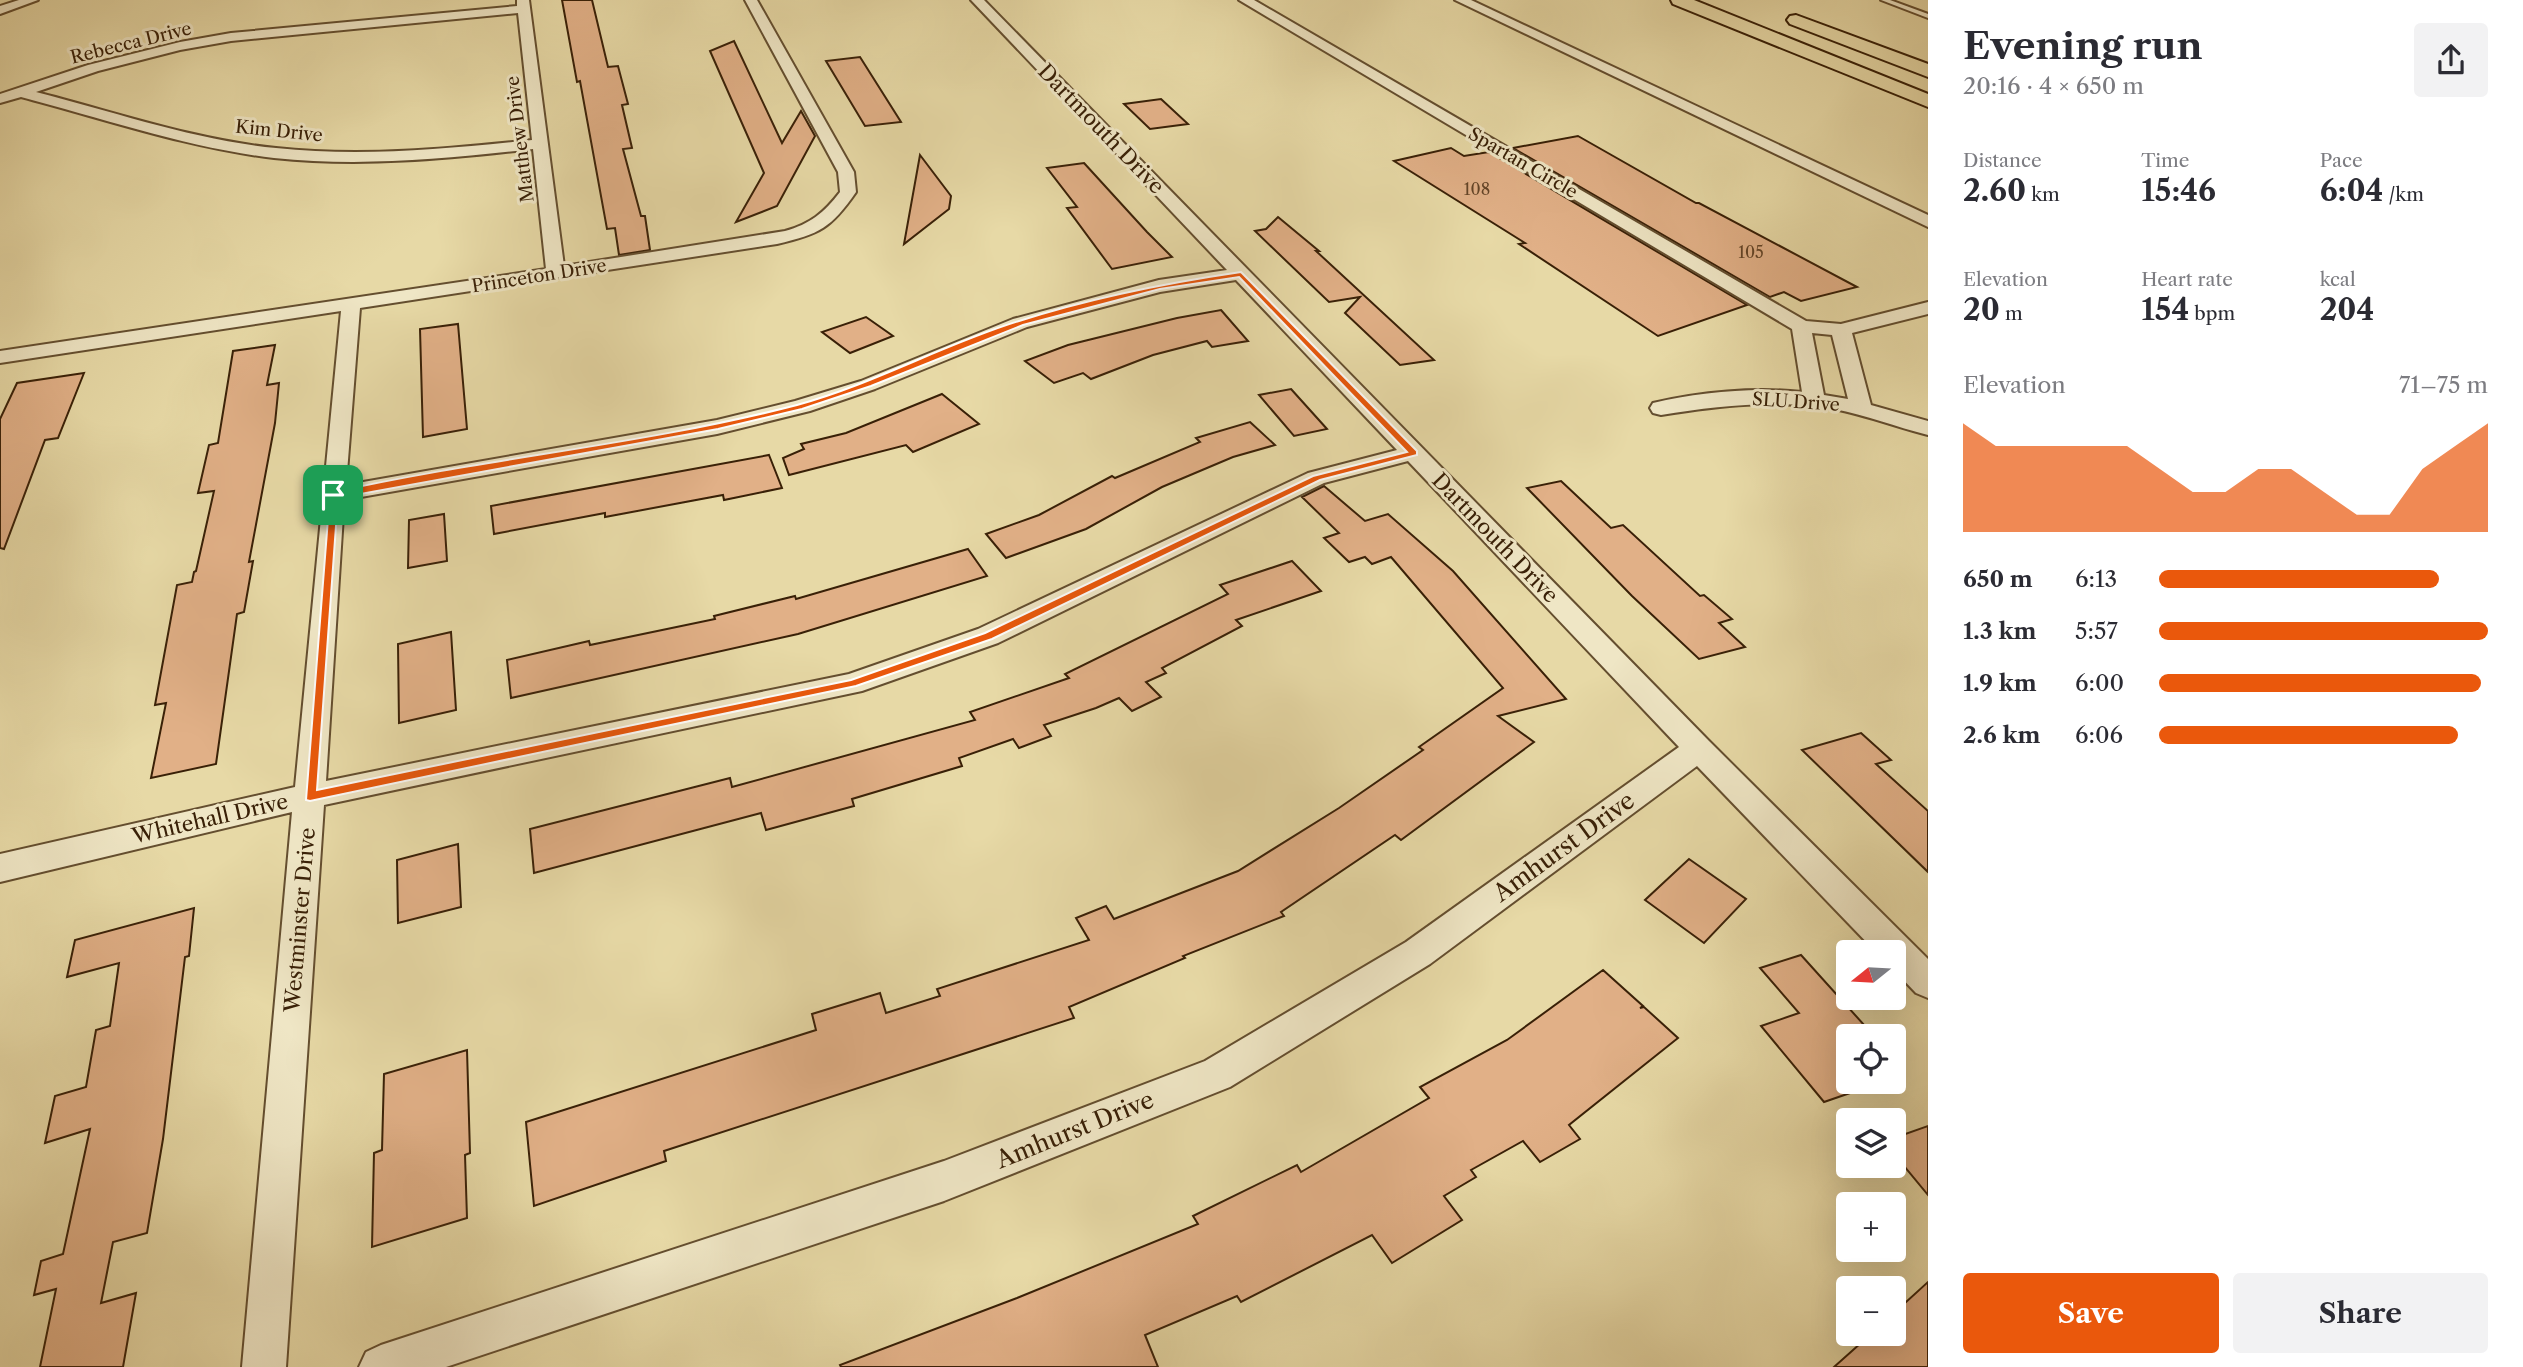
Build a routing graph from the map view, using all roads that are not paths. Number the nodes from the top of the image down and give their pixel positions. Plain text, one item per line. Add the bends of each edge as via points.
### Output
1 (32, 0) edge
2 (751, 0) edge
3 (977, 0) edge
4 (1245, 0) edge
5 (1461, 0) edge
6 (1679, 0) edge
7 (1884, 0) edge
8 (523, 4) edge
9 (1789, 8) edge
10 (0, 10) edge
11 (1928, 16) edge
12 (1928, 55) edge
13 (1928, 71) edge
14 (20, 92) junction
15 (0, 99) edge
16 (1928, 101) edge
17 (540, 144) junction
18 (1928, 222) edge
19 (556, 273) junction
20 (1241, 274) junction
21 (351, 305) junction
22 (1928, 308) edge
23 (1801, 326) junction
24 (1841, 330) junction
25 (0, 357) edge
26 (1814, 400) junction
27 (1861, 407) junction
28 (1661, 408) dead end
29 (1928, 428) edge
30 (1414, 453) junction
31 (333, 495) junction
32 (1699, 750) junction
33 (310, 796) junction
34 (0, 868) edge
35 (1928, 982) edge
36 (264, 1367) edge
37 (381, 1367) edge

1 - 10 street
2 - 19 street, Princeton Drive via 846,172 848,192 831,215 796,233
3 - 20 street, Dartmouth Drive
4 - 23 street, Spartan Circle
5 - 18 street
6 - 16 highway
7 - 11 lane
8 - 14 street, Rebecca Drive via 180,46
8 - 17 street, Matthew Drive
9 - 12 highway
9 - 13 highway
14 - 15 street, Rebecca Drive
14 - 17 street, Kim Drive via 213,142 274,153 442,155
17 - 19 street, Matthew Drive
19 - 21 street, Princeton Drive
20 - 30 street, Dartmouth Drive
20 - 31 street via 1159,286 1020,323 868,385 802,406 718,426
21 - 25 street, Princeton Drive
21 - 31 street, Westminster Drive
22 - 24 street, Spartan Circle
23 - 24 street, Spartan Circle
23 - 26 street
24 - 27 street
26 - 27 street, SLU Drive
26 - 28 street, SLU Drive via 1774,397
27 - 29 street, SLU Drive
30 - 32 street, Dartmouth Drive
30 - 33 street, Whitehall Drive via 1316,478 988,636 852,684
31 - 33 street, Westminster Drive
32 - 35 street, Dartmouth Drive
32 - 37 street, Amhurst Drive via 1418,953 1217,1074 944,1181
33 - 34 street, Whitehall Drive
33 - 36 street, Westminster Drive

